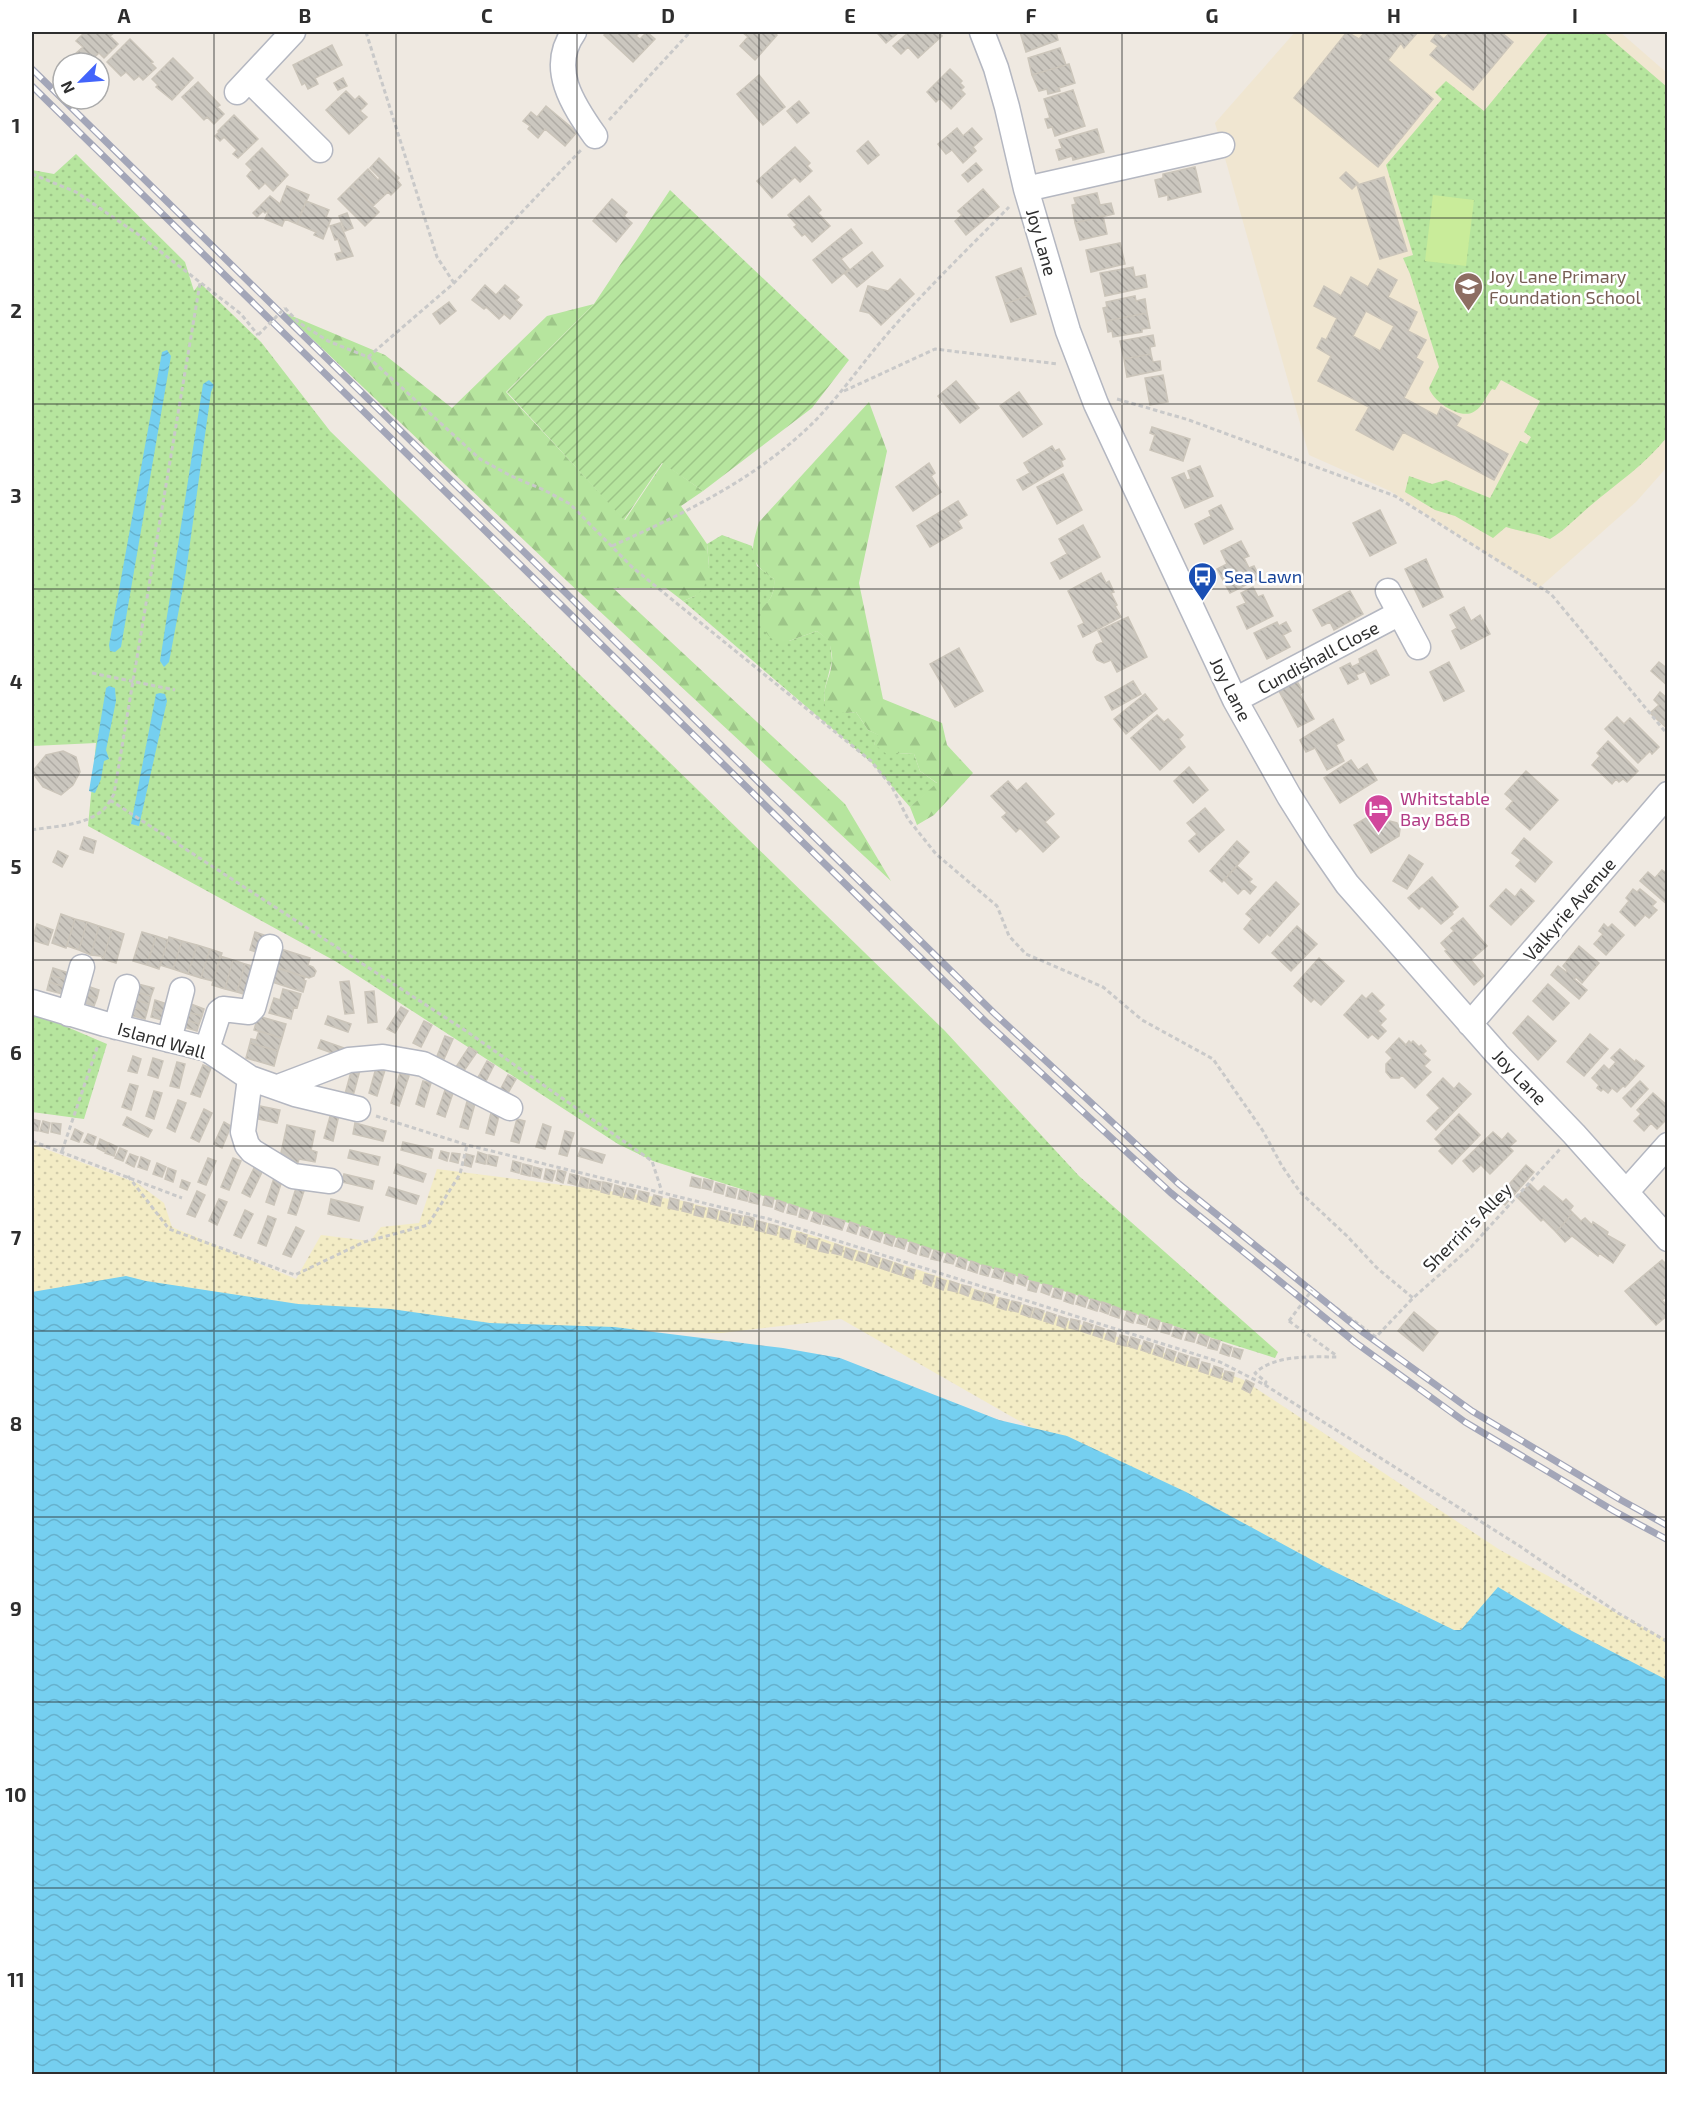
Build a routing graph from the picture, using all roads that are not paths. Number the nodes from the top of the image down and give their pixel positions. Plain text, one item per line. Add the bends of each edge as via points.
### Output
1 (293, 32) edge
2 (574, 32) edge
3 (982, 32) edge
4 (595, 136) road end
5 (1222, 145) dead end
6 (319, 150) dead end
7 (1026, 189) junction
8 (1389, 591) dead end
9 (1400, 613) junction
10 (1418, 647) dead end
11 (1235, 700) junction
12 (1668, 794) edge
13 (270, 947) dead end
14 (82, 967) dead end
15 (127, 987) dead end
16 (182, 990) dead end
17 (32, 1002) edge
18 (69, 1014) junction
19 (1470, 1024) junction
20 (111, 1025) junction
21 (169, 1040) junction
22 (207, 1049) junction
23 (250, 1078) junction
24 (278, 1088) junction
25 (510, 1108) dead end
26 (358, 1109) road end
27 (1668, 1145) edge
28 (330, 1181) dead end
29 (1627, 1191) junction
30 (1668, 1239) edge

1 - 6 street via 243,86
2 - 4 street via 564,46 566,88
3 - 7 street, Joy Lane via 1007,107
5 - 7 street
7 - 11 street, Joy Lane via 1068,331 1092,392
8 - 9 street, Cundishall Close
9 - 10 street, Cundishall Close
9 - 11 street, Cundishall Close
11 - 19 street, Joy Lane via 1289,796 1347,884
12 - 19 street, Valkyrie Avenue
13 - 22 street via 253,1008 249,1012 219,1011
14 - 18 street
15 - 20 street
16 - 21 street
17 - 18 street, Island Wall
18 - 20 street, Island Wall
19 - 29 street, Joy Lane
20 - 21 street, Island Wall
21 - 22 street, Island Wall
22 - 23 street, Island Wall
23 - 24 street, Island Wall
23 - 28 street via 243,1132 247,1145 293,1176
24 - 25 street via 350,1060 383,1057 423,1064
24 - 26 street, Island Wall
27 - 29 street
29 - 30 street, Joy Lane

